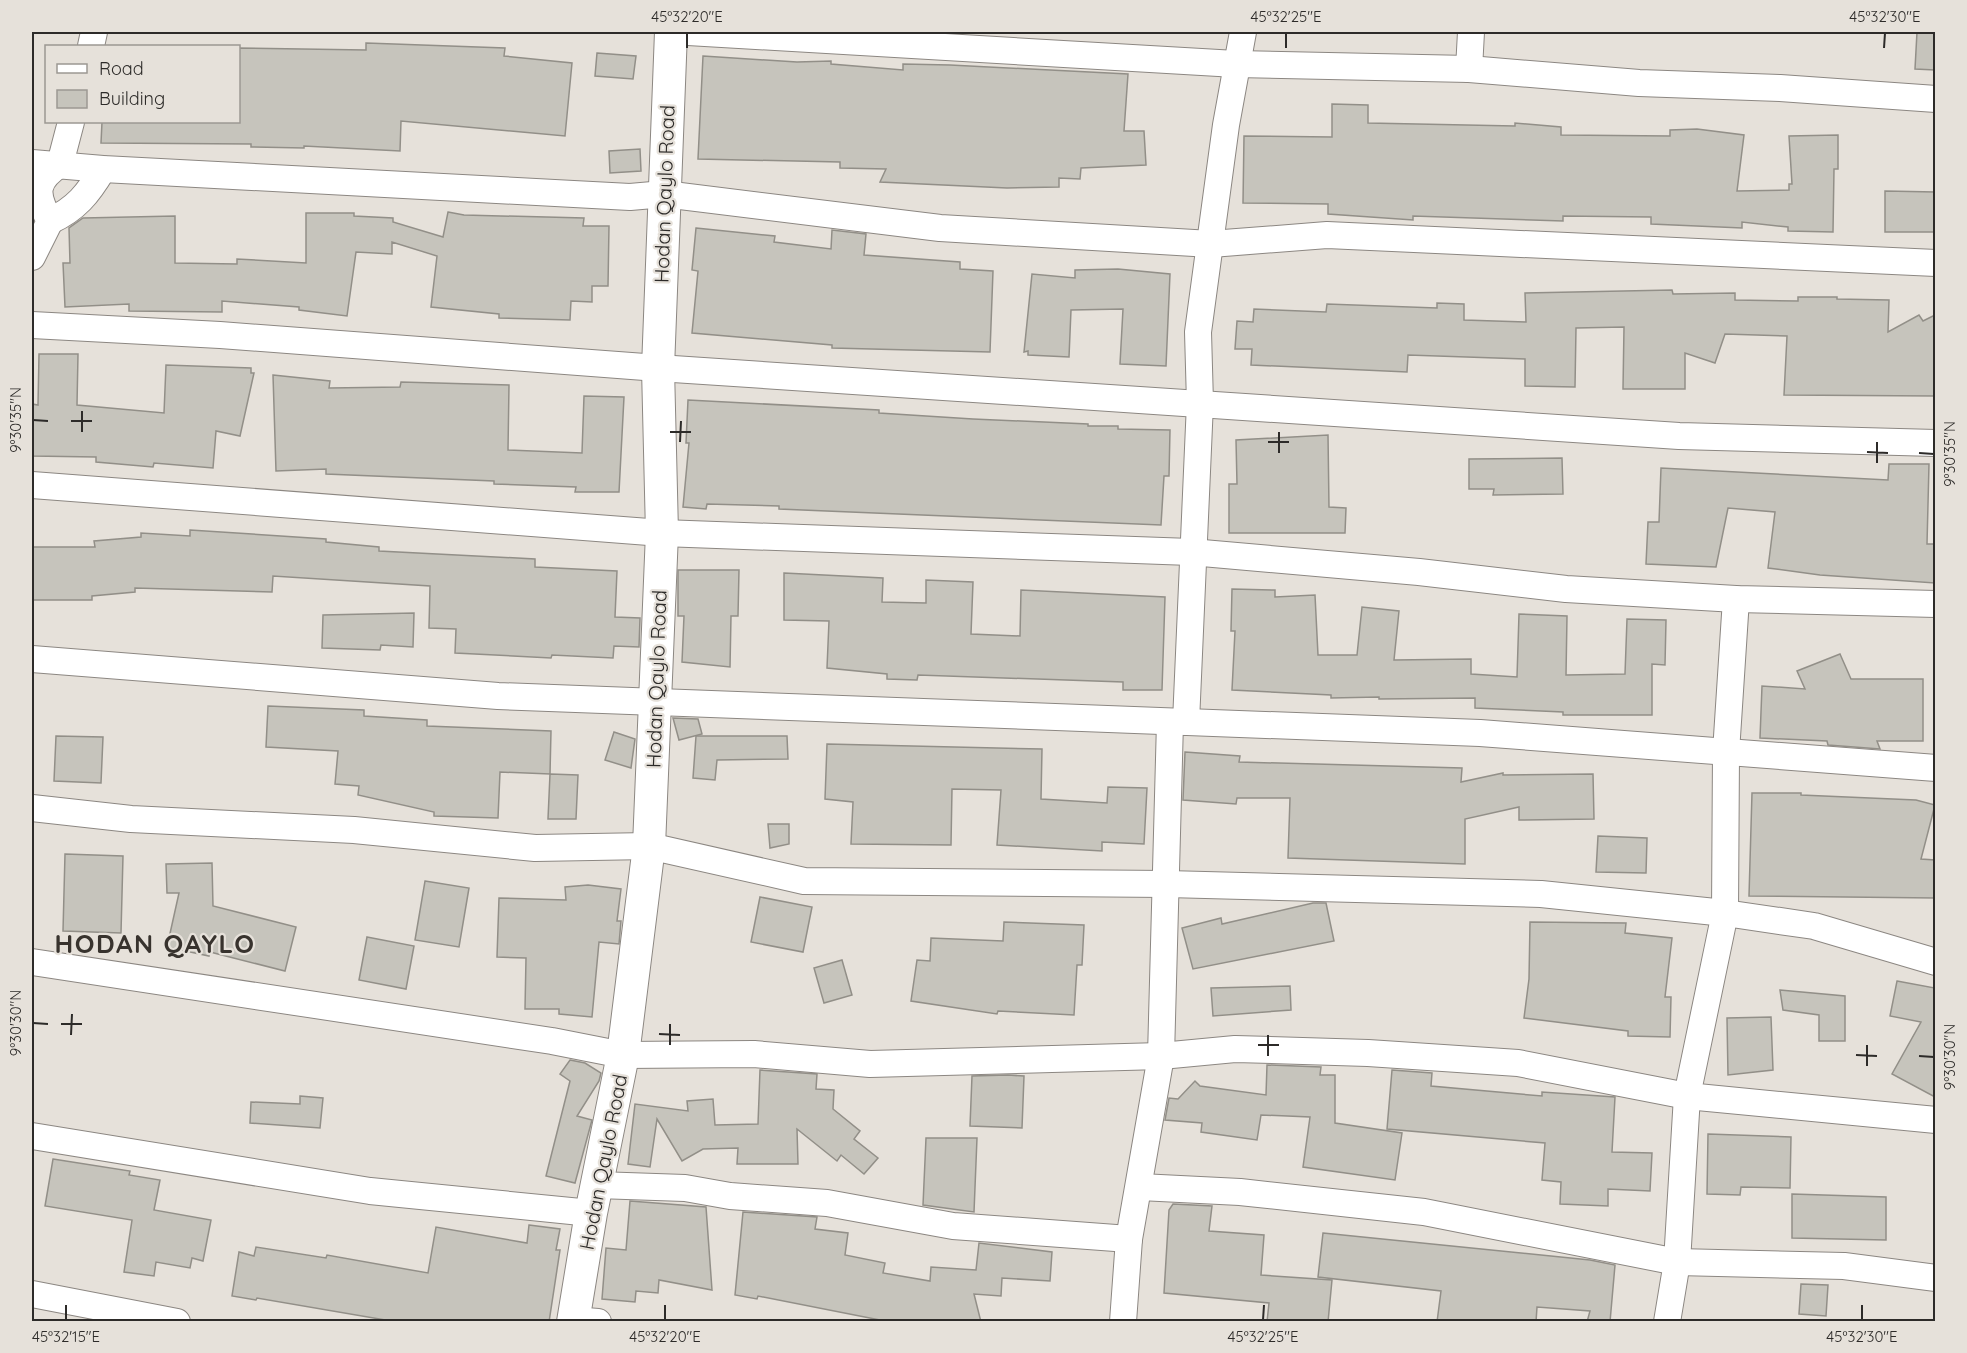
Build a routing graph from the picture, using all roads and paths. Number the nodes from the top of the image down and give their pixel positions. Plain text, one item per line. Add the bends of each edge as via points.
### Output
1 (670, 32) edge
2 (688, 32) edge
3 (1242, 32) edge
4 (1471, 32) edge
5 (1236, 64) junction
6 (1469, 69) junction
7 (1935, 99) edge
8 (71, 123) edge
9 (32, 163) edge
10 (60, 164) junction
11 (103, 169) junction
12 (664, 194) junction
13 (50, 221) junction
14 (1211, 244) junction
15 (32, 257) edge
16 (1935, 262) edge
17 (32, 325) edge
18 (658, 368) junction
19 (1200, 403) junction
20 (1935, 443) edge
21 (32, 485) edge
22 (662, 533) junction
23 (1191, 552) junction
24 (1736, 599) junction
25 (1935, 603) edge
26 (32, 659) edge
27 (655, 702) junction
28 (1178, 722) junction
29 (1726, 752) junction
30 (1935, 768) edge
31 (32, 807) edge
32 (649, 846) junction
33 (1167, 884) junction
34 (1725, 913) junction
35 (32, 962) edge
36 (1935, 962) edge
37 (623, 1055) junction
38 (1161, 1056) junction
39 (1687, 1096) junction
40 (1935, 1120) edge
41 (32, 1136) edge
42 (1140, 1187) junction
43 (594, 1199) junction
44 (1129, 1239) junction
45 (1677, 1262) junction
46 (1935, 1278) edge
47 (32, 1294) edge
48 (582, 1321) edge
49 (177, 1322) edge
50 (1123, 1322) edge
51 (1667, 1322) edge

1 - 12 street, Hodan Qaylo Road
2 - 5 street
3 - 5 street
4 - 6 street
5 - 6 street
5 - 14 street
6 - 7 street
8 - 10 street
9 - 10 street
10 - 11 street
10 - 13 street via 40,184 39,195
11 - 12 street via 630,197
11 - 13 street via 88,195 69,212
12 - 14 street via 940,228
12 - 18 street, Hodan Qaylo Road
13 - 15 street
14 - 16 street via 1338,235
14 - 19 street via 1198,332
17 - 18 street
18 - 19 street
18 - 22 street, Hodan Qaylo Road
19 - 20 street via 1678,436
19 - 23 street
21 - 22 street
22 - 23 street
22 - 27 street, Hodan Qaylo Road
23 - 24 street via 1566,589
23 - 28 street
24 - 25 street
24 - 29 street
26 - 27 street via 498,696
27 - 28 street
27 - 32 street, Hodan Qaylo Road
28 - 29 street via 1480,733
28 - 33 street
29 - 30 street
29 - 34 street
31 - 32 street via 131,819 354,830 535,848
32 - 33 street via 804,881
32 - 37 street, Hodan Qaylo Road
33 - 34 street via 1541,894
33 - 38 street
34 - 36 street via 1814,926
34 - 39 street
35 - 37 street
37 - 38 street via 754,1054 870,1064
37 - 43 street, Hodan Qaylo Road
38 - 39 street via 1235,1049 1518,1063
38 - 42 street
39 - 40 street
39 - 45 street
41 - 43 street via 370,1191
42 - 44 street
42 - 45 street via 1240,1192 1424,1212
43 - 44 street via 685,1188 730,1196 827,1203 953,1226
43 - 48 street, Hodan Qaylo Road
44 - 50 street
45 - 46 street via 1844,1266
45 - 51 street
47 - 49 street

